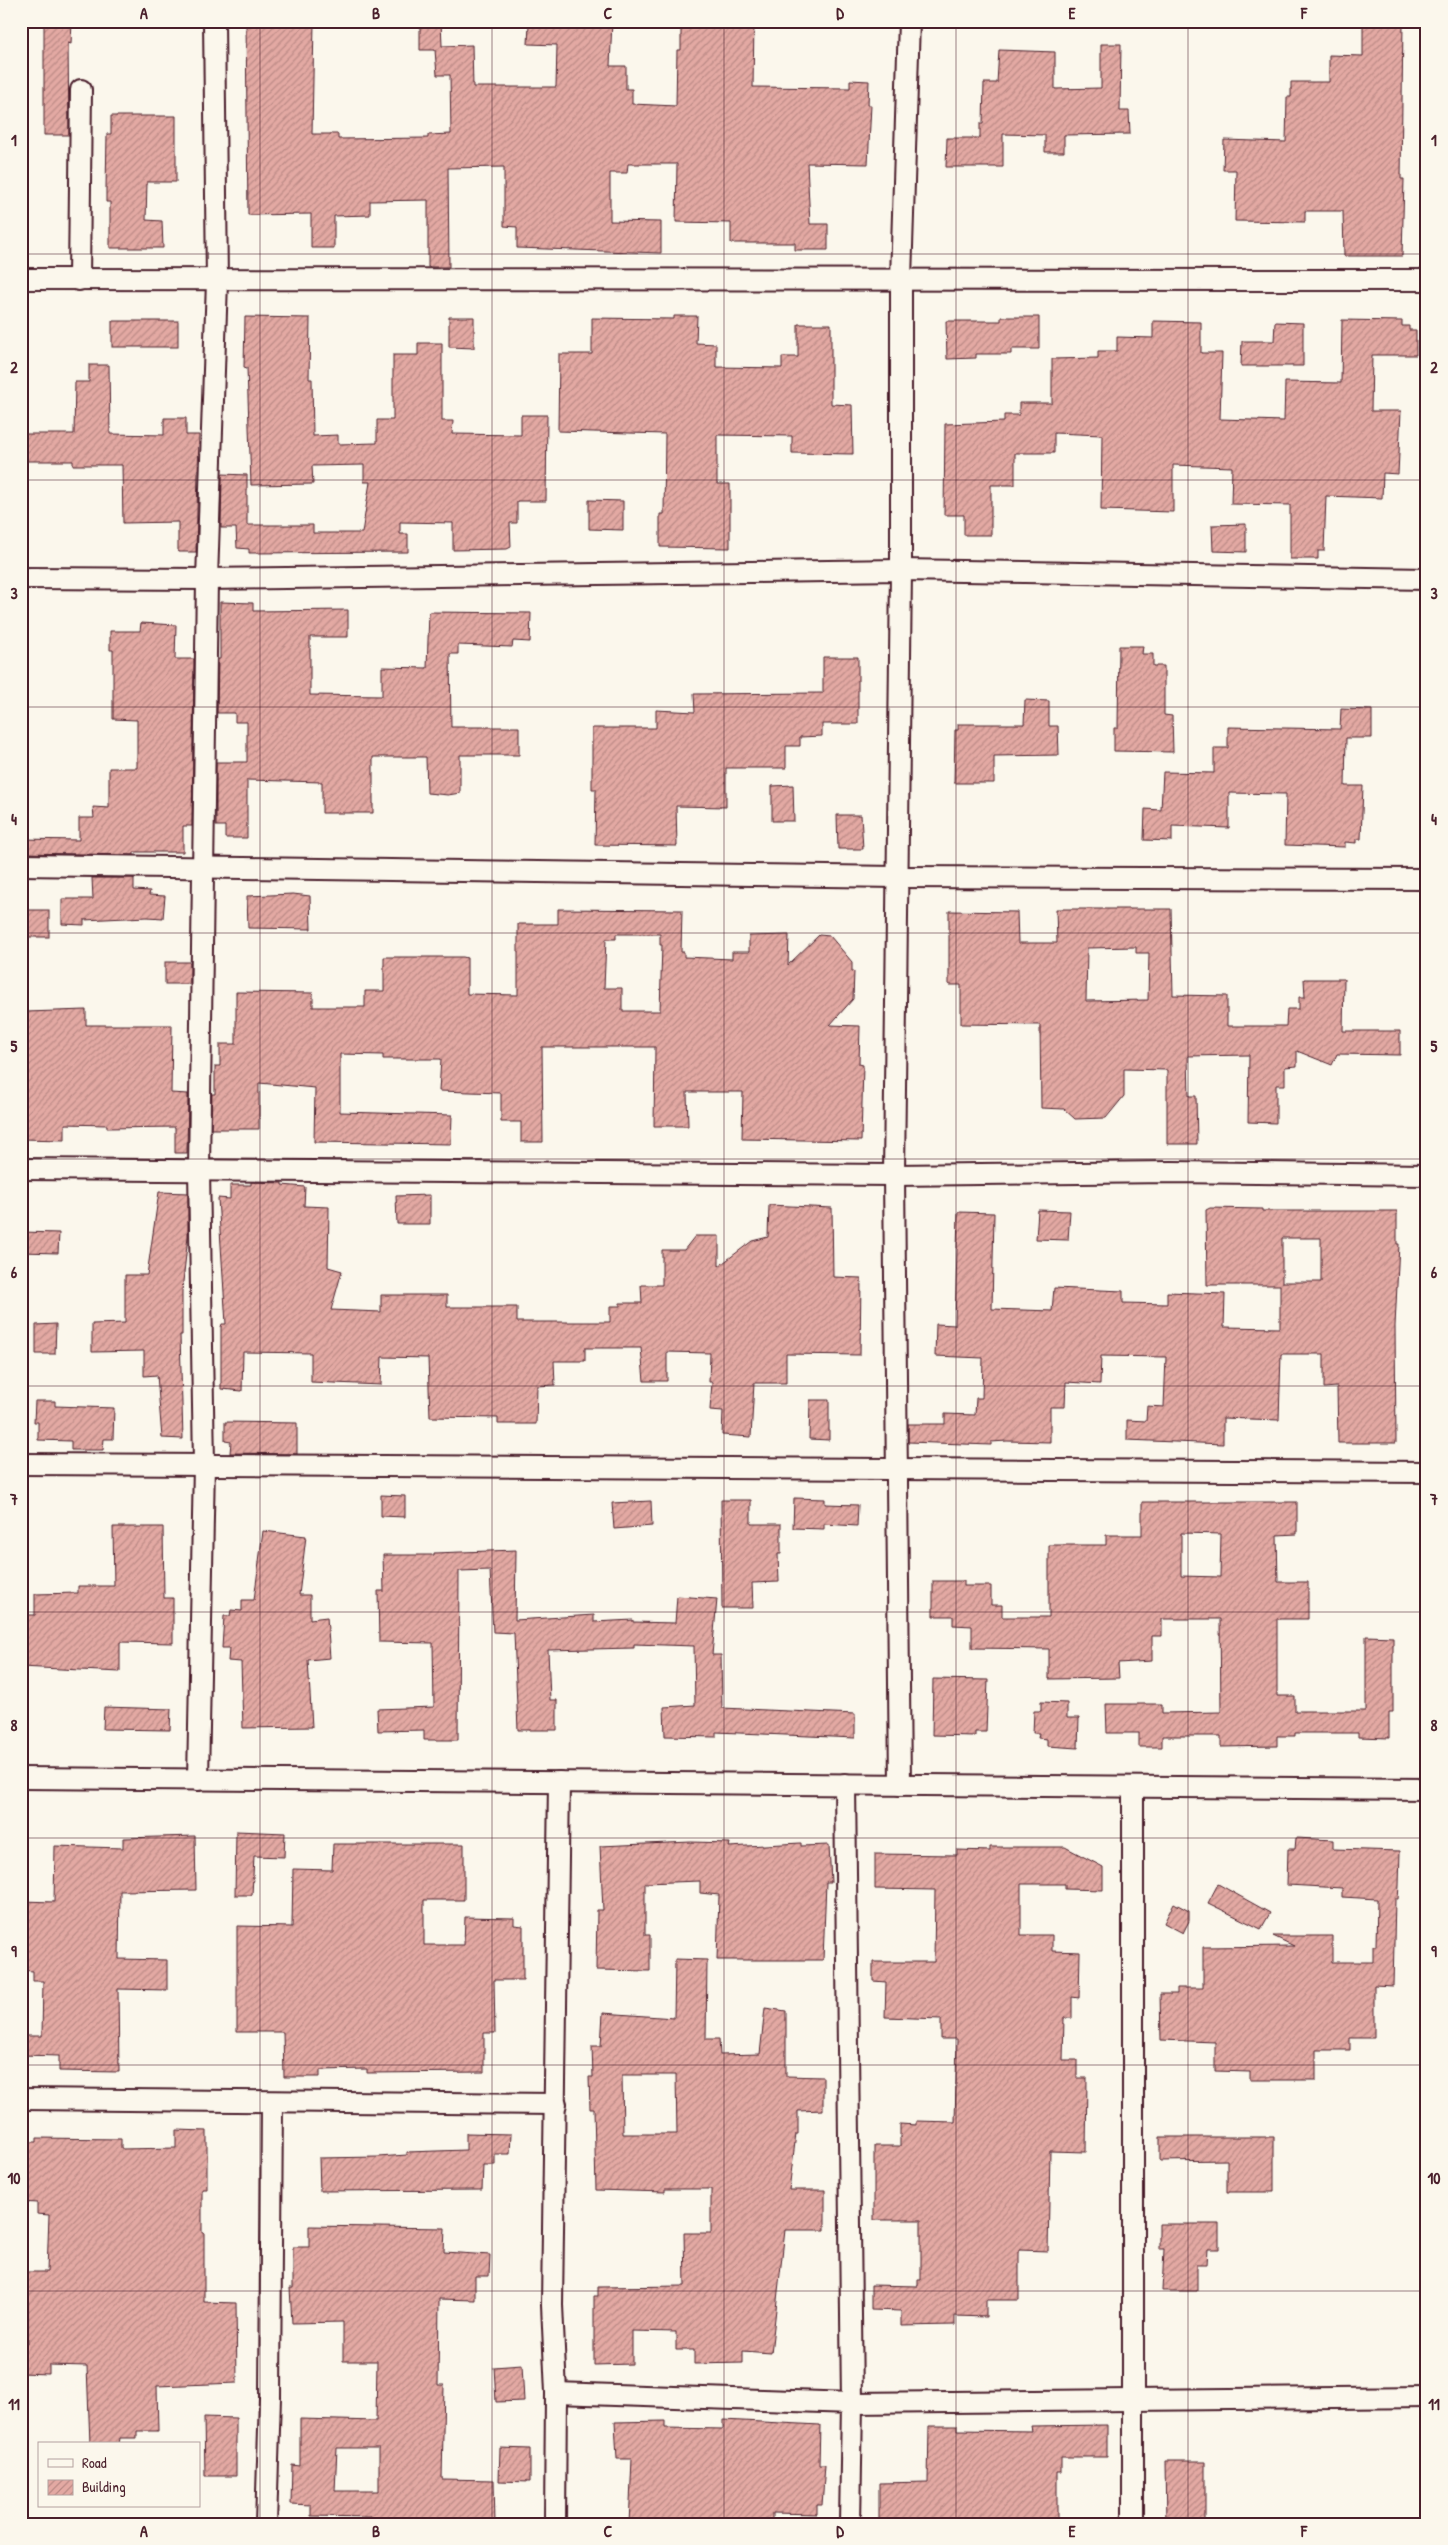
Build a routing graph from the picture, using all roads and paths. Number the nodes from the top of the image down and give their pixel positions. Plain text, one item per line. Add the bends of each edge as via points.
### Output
1 (214, 21) edge
2 (909, 21) edge
3 (81, 90) dead end
4 (21, 279) edge
5 (79, 280) junction
6 (217, 280) junction
7 (900, 280) junction
8 (1427, 280) edge
9 (901, 570) junction
10 (21, 578) edge
11 (1427, 578) edge
12 (208, 579) junction
13 (21, 865) edge
14 (204, 867) junction
15 (897, 877) junction
16 (1427, 879) edge
17 (21, 1169) edge
18 (199, 1170) junction
19 (894, 1175) junction
20 (1427, 1175) edge
21 (21, 1464) edge
22 (204, 1464) junction
23 (895, 1470) junction
24 (1427, 1472) edge
25 (21, 1778) edge
26 (198, 1780) junction
27 (559, 1782) junction
28 (845, 1784) junction
29 (900, 1785) junction
30 (1133, 1787) junction
31 (1427, 1789) edge
32 (21, 2099) edge
33 (272, 2102) junction
34 (556, 2104) junction
35 (556, 2393) junction
36 (1427, 2397) edge
37 (1134, 2401) junction
38 (852, 2403) junction
39 (266, 2524) edge
40 (555, 2524) edge
41 (850, 2524) edge
42 (1133, 2524) edge

1 - 6 street
2 - 7 street
3 - 5 street
4 - 5 street
5 - 6 street
6 - 7 street
6 - 12 street
7 - 8 street
7 - 9 street
9 - 11 street
9 - 12 street
9 - 15 street
10 - 12 street
12 - 14 street
13 - 14 street
14 - 15 street
14 - 18 street
15 - 16 street
15 - 19 street
17 - 18 street
18 - 19 street
18 - 22 street
19 - 20 street via 1171,1172
19 - 23 street
21 - 22 street
22 - 23 street
22 - 26 street
23 - 24 street
23 - 29 street
25 - 26 street
26 - 27 street
27 - 28 street
27 - 34 street
28 - 29 street
28 - 38 street
29 - 30 street
30 - 31 street
30 - 37 street
32 - 33 street
33 - 34 street
33 - 39 street
34 - 35 street via 552,2305
35 - 38 street
35 - 40 street
36 - 37 street
37 - 38 street
37 - 42 street
38 - 41 street

